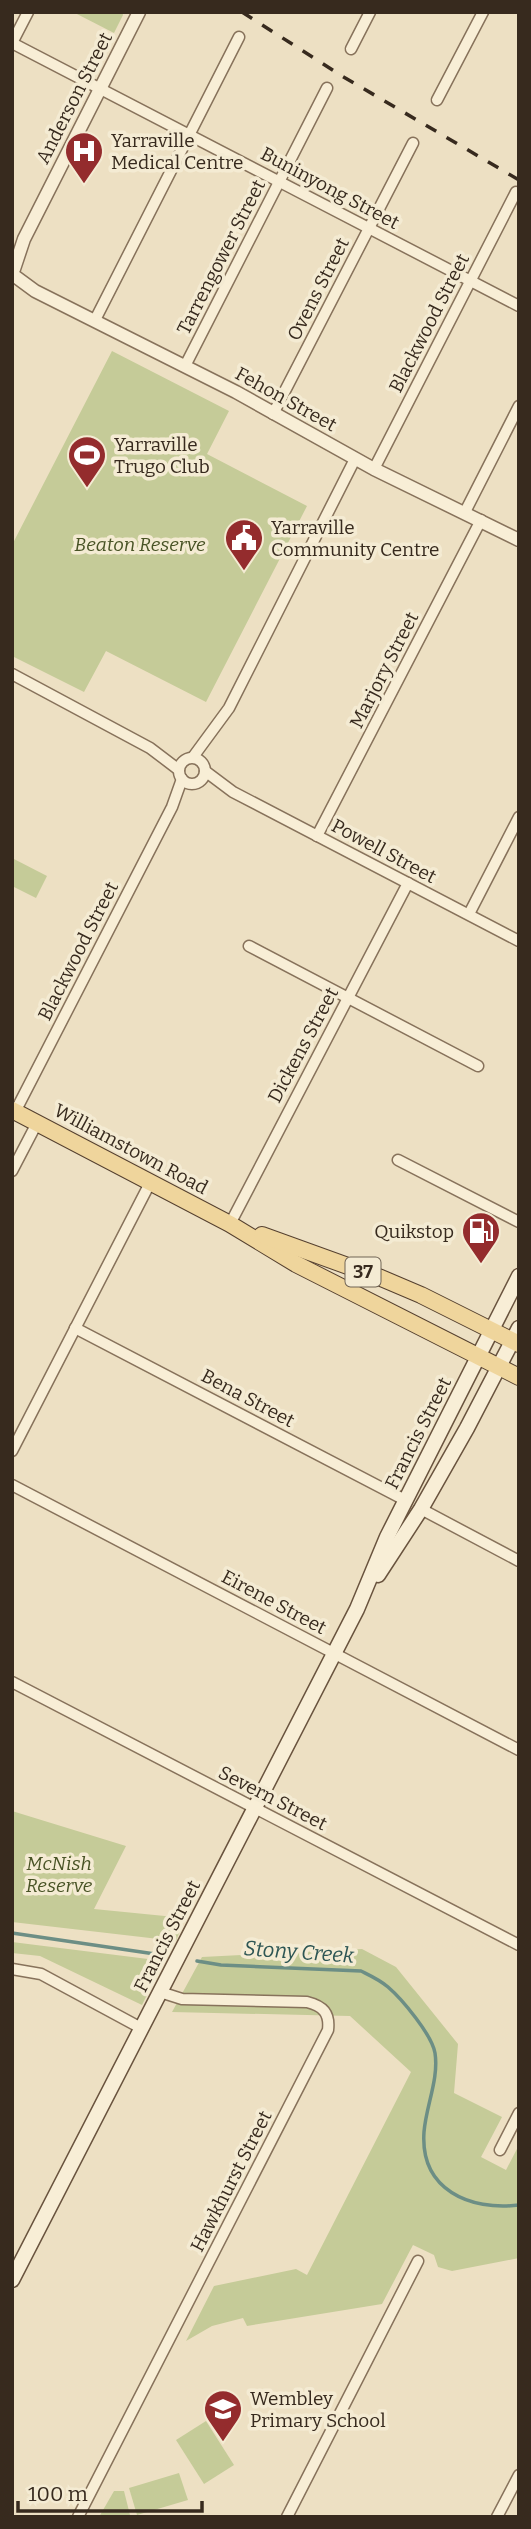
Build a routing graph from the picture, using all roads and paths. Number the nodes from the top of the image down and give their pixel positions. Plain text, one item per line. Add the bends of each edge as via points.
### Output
1 (28, 12) edge
2 (139, 12) edge
3 (370, 12) edge
4 (483, 12) edge
5 (239, 37) dead end
6 (12, 43) edge
7 (351, 49) dead end
8 (327, 88) dead end
9 (100, 89) junction
10 (437, 100) dead end
11 (190, 135) junction
12 (413, 143) dead end
13 (279, 181) junction
14 (516, 192) dead end
15 (369, 228) junction
16 (24, 239) junction
17 (12, 253) edge
18 (13, 277) edge
19 (471, 281) junction
20 (519, 306) edge
21 (95, 320) junction
22 (185, 366) junction
23 (519, 406) edge
24 (273, 414) junction
25 (355, 459) junction
26 (374, 469) junction
27 (465, 512) junction
28 (481, 520) junction
29 (519, 540) edge
30 (12, 674) edge
31 (192, 771) junction
32 (519, 817) edge
33 (317, 836) junction
34 (408, 883) junction
35 (469, 914) junction
36 (519, 941) edge
37 (249, 946) dead end
38 (347, 998) junction
39 (478, 1066) dead end
40 (14, 1111) edge
41 (37, 1123) junction
42 (398, 1160) dead end
43 (12, 1171) edge
44 (150, 1183) junction
45 (519, 1222) edge
46 (230, 1224) junction
47 (519, 1276) edge
48 (75, 1328) junction
49 (492, 1331) junction
50 (516, 1338) edge
51 (479, 1356) junction
52 (499, 1367) junction
53 (519, 1377) edge
54 (12, 1451) edge
55 (12, 1485) edge
56 (405, 1500) junction
57 (421, 1509) junction
58 (519, 1561) edge
59 (357, 1609) junction
60 (334, 1653) junction
61 (12, 1682) edge
62 (519, 1750) edge
63 (254, 1808) junction
64 (519, 1945) edge
65 (12, 1969) edge
66 (160, 1992) junction
67 (141, 2028) junction
68 (519, 2113) edge
69 (500, 2150) dead end
70 (418, 2262) dead end
71 (12, 2280) edge
72 (519, 2475) edge
73 (78, 2517) edge
74 (287, 2517) edge
75 (497, 2517) edge

1 - 6 street
2 - 9 street, Anderson Street
3 - 7 street
4 - 10 street
5 - 11 street
6 - 9 street, Buninyong Street
8 - 13 street, Tarrengower Street
9 - 11 street, Buninyong Street
9 - 16 street, Anderson Street
11 - 13 street, Buninyong Street
11 - 21 street
12 - 15 street, Ovens Street
13 - 15 street, Buninyong Street
13 - 22 street, Tarrengower Street
14 - 19 street, Blackwood Street
15 - 19 street, Buninyong Street
15 - 24 street, Ovens Street
16 - 17 street, Anderson Street
16 - 18 street, Anderson Street
18 - 21 street, Fehon Street
19 - 20 street, Buninyong Street
19 - 26 street, Blackwood Street
21 - 22 street, Fehon Street
22 - 24 street, Fehon Street
23 - 27 street
24 - 25 street, Fehon Street
25 - 26 street, Fehon Street
25 - 31 street, Blackwood Street via 229,708
26 - 27 street, Fehon Street
27 - 28 street, Fehon Street
28 - 29 street, Fehon Street
28 - 33 street, Marjory Street
30 - 31 street, Powell Street
31 - 33 street, Powell Street
31 - 40 street, Blackwood Street
32 - 35 street
33 - 34 street, Powell Street
34 - 35 street, Powell Street
34 - 38 street, Dickens Street
35 - 36 street, Powell Street
37 - 38 street
38 - 39 street
38 - 46 street, Dickens Street
40 - 41 main road, Williamstown Road / 37
41 - 43 street
41 - 44 main road, Williamstown Road / 37
42 - 45 street
44 - 46 main road, Williamstown Road / 37
44 - 48 street
46 - 49 main road, Williamstown Road / 37 via 381,1278
46 - 51 main road, Williamstown Road / 37 via 296,1264
47 - 49 main road, Francis Street
48 - 54 street
48 - 56 street, Bena Street
49 - 50 main road, Williamstown Road / 37
49 - 51 main road, Francis Street
50 - 52 main road, Francis Street
51 - 52 main road, Williamstown Road / 37
51 - 56 main road, Francis Street
52 - 53 main road, Williamstown Road / 37
52 - 57 main road, Francis Street
55 - 60 street, Eirene Street
56 - 59 main road, Francis Street
57 - 58 street
57 - 59 main road, Francis Street
59 - 60 main road, Francis Street
60 - 62 street, Eirene Street
60 - 63 main road, Francis Street
61 - 63 street, Severn Street
63 - 64 street, Severn Street
63 - 66 main road, Francis Street
65 - 67 street via 41,1974
66 - 67 main road, Francis Street
66 - 73 street, Hawkhurst Street via 182,1999 307,2002 323,2008 328,2030
67 - 71 main road, Francis Street
68 - 69 street
70 - 74 street
72 - 75 street

